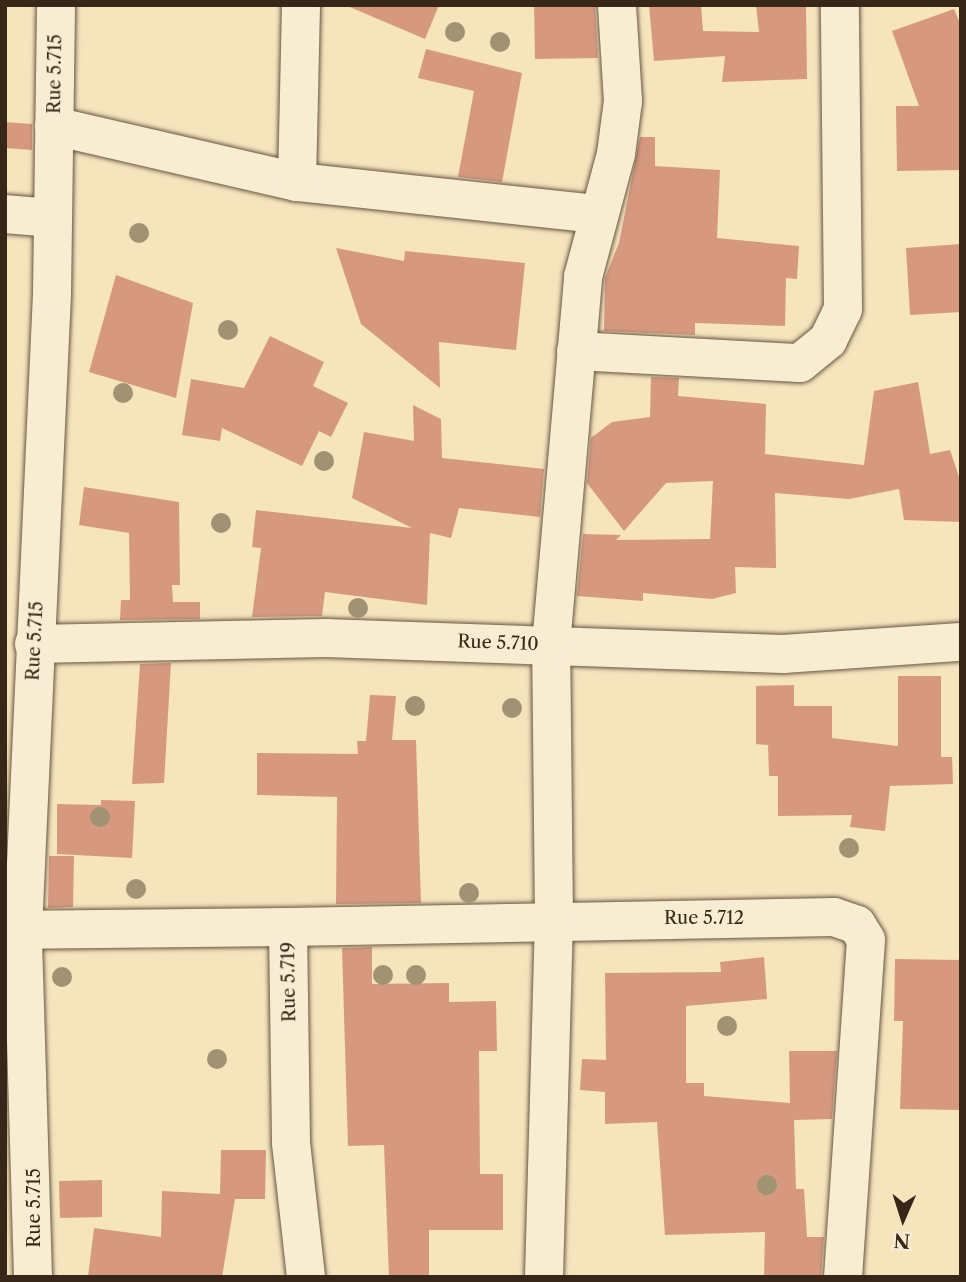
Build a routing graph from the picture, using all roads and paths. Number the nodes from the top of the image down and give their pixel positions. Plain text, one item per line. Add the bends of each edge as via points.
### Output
1 (56, 5) edge
2 (301, 5) edge
3 (617, 5) edge
4 (840, 5) edge
5 (54, 126) junction
6 (297, 182) junction
7 (5, 214) edge
8 (595, 214) junction
9 (53, 218) junction
10 (576, 351) junction
11 (961, 642) edge
12 (34, 644) junction
13 (551, 645) junction
14 (554, 919) junction
15 (288, 927) junction
16 (14, 930) edge
17 (33, 1277) edge
18 (306, 1277) edge
19 (544, 1277) edge
20 (844, 1277) edge

1 - 5 street, Rue 5.715
2 - 6 street
3 - 8 street via 623,101 617,155
4 - 10 street via 843,309 828,340 800,363
5 - 6 street
5 - 9 street, Rue 5.715
6 - 8 street
7 - 9 street
8 - 10 street
9 - 12 street, Rue 5.715
10 - 13 street
11 - 13 street, Rue 5.710 via 783,654
12 - 13 street, Rue 5.710 via 325,638
12 - 16 street, Rue 5.715
13 - 14 street
14 - 15 street, Rue 5.712
14 - 19 street
14 - 20 street, Rue 5.712 via 834,917 857,925 866,940 846,1185
15 - 16 street, Rue 5.719
15 - 18 street, Rue 5.719 via 290,1143
16 - 17 street, Rue 5.715 via 35,1180

